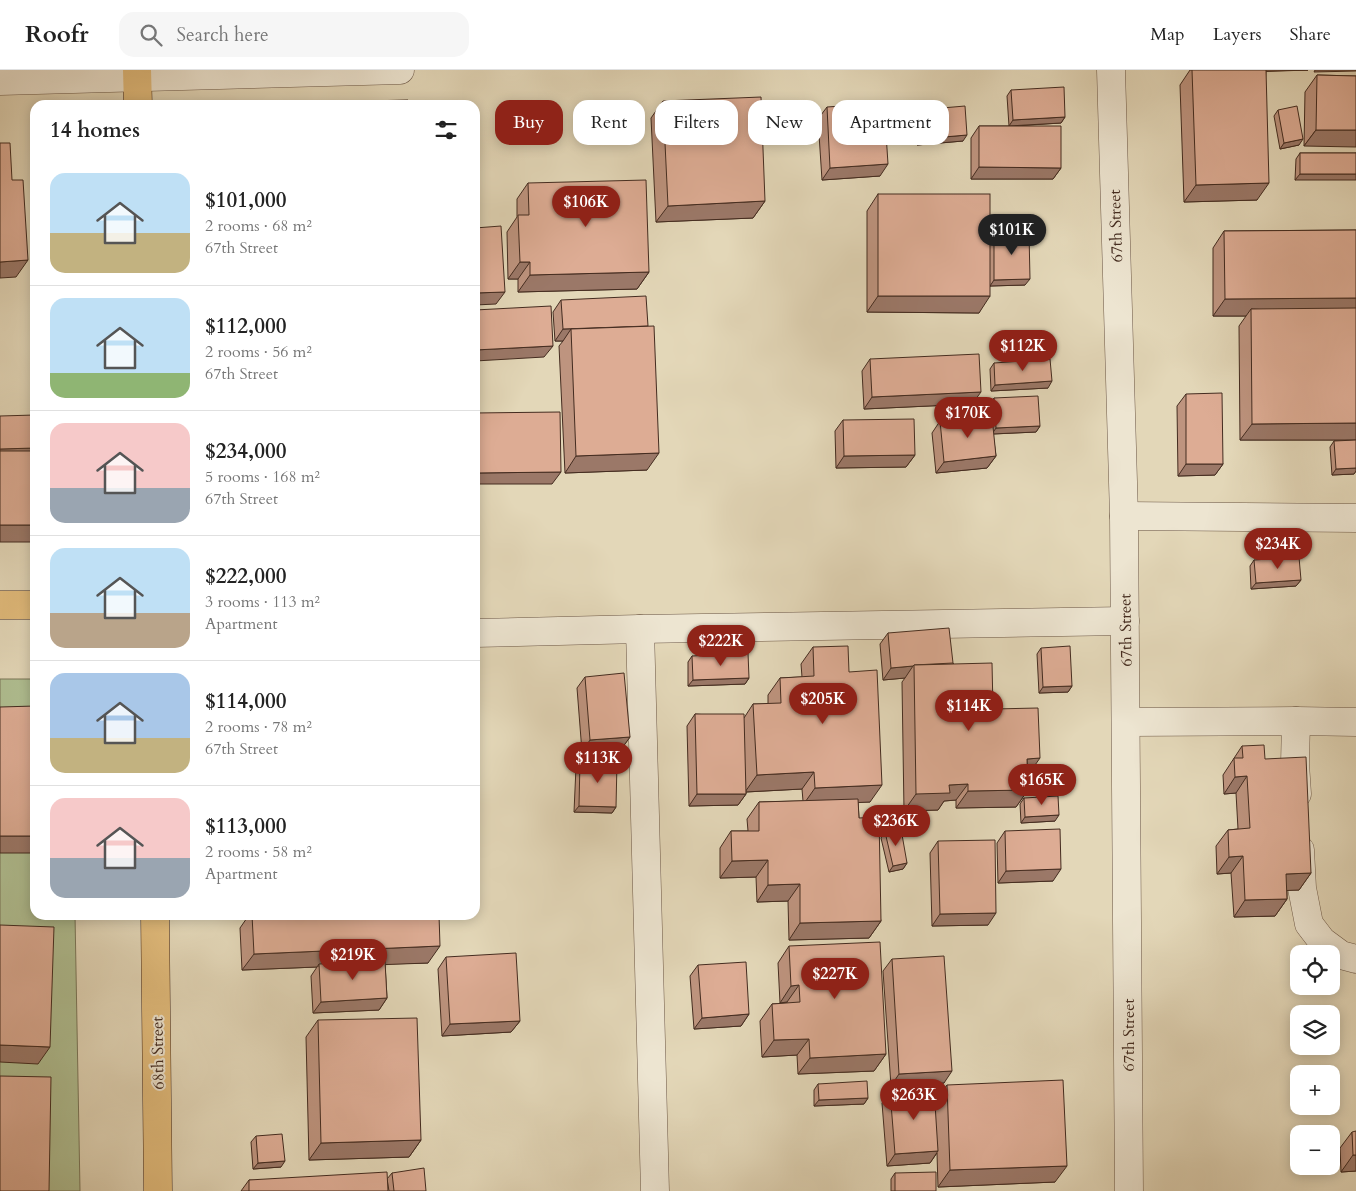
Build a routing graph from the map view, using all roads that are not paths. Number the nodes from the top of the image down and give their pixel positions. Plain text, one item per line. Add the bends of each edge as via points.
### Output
1 (400, 70) edge
2 (1110, 70) edge
3 (137, 74) edge
4 (0, 81) edge
5 (138, 100) edge
6 (1124, 516) junction
7 (1356, 518) edge
8 (30, 604) edge
9 (0, 605) edge
10 (1125, 621) junction
11 (640, 629) junction
12 (480, 633) edge
13 (1296, 721) junction
14 (1126, 722) junction
15 (1356, 722) edge
16 (155, 920) edge
17 (1356, 959) edge
18 (158, 1191) edge
19 (655, 1191) edge
20 (1129, 1191) edge

1 - 3 street
2 - 6 street, 67th Street
3 - 4 street
3 - 5 main road
6 - 7 street
6 - 10 street, 67th Street
8 - 9 main road
10 - 11 street
10 - 14 street, 67th Street
11 - 12 street
11 - 19 street
13 - 14 street
13 - 15 street
13 - 17 street via 1295,764 1302,888 1309,924 1322,941 1341,955
14 - 20 street, 67th Street
16 - 18 main road, 68th Street

